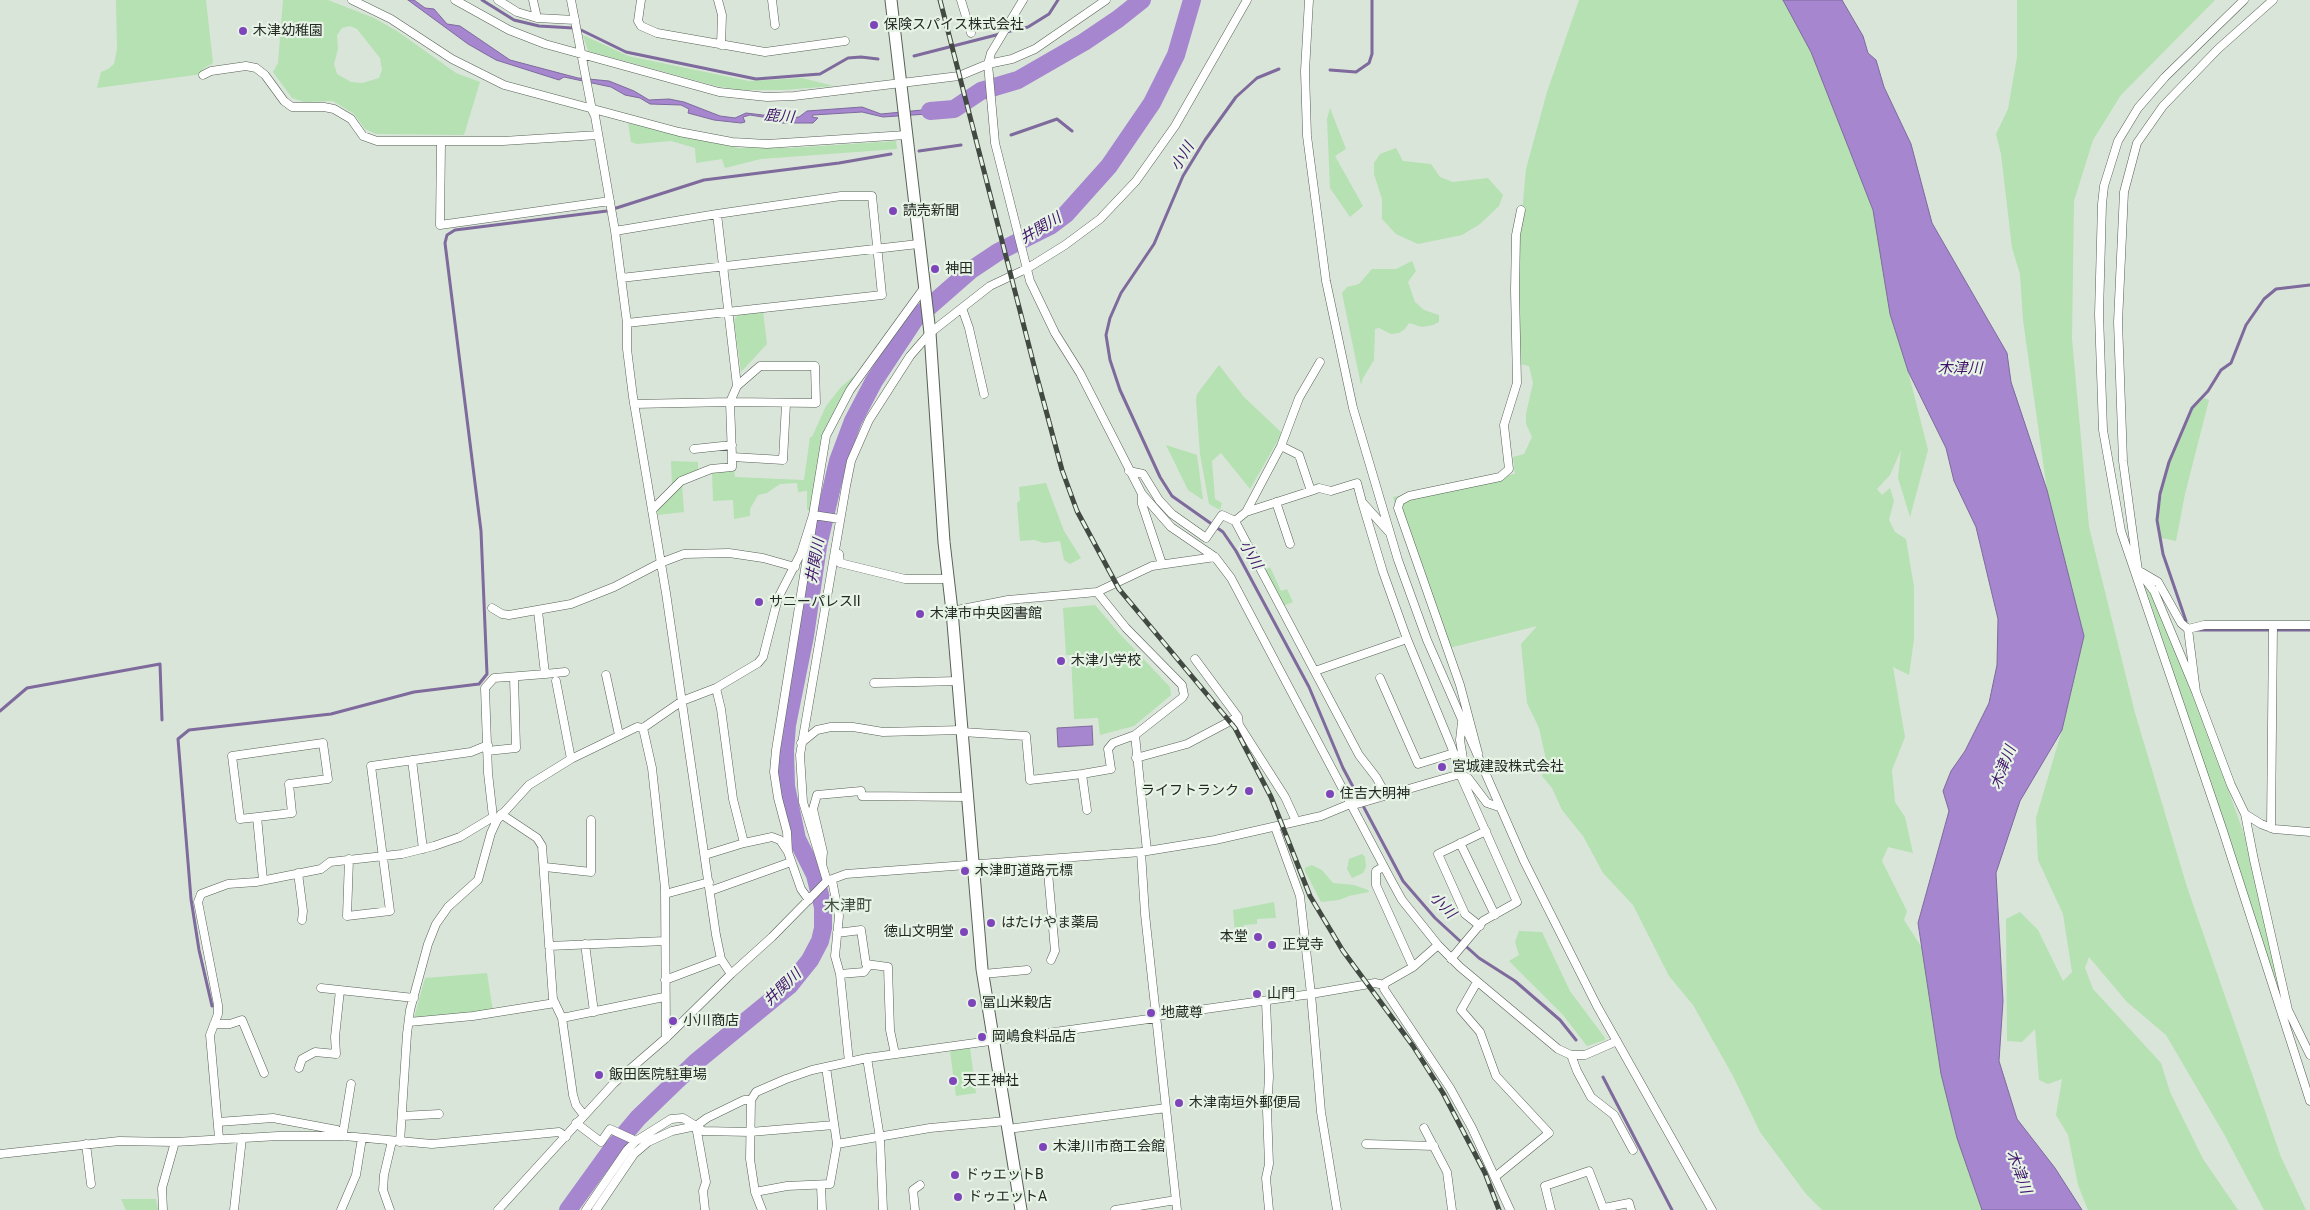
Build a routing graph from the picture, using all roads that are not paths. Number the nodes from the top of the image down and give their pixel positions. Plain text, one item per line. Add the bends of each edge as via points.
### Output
1 (352, 0) edge
2 (456, 0) edge
3 (498, 0) edge
4 (534, 0) edge
5 (571, 0) edge
6 (641, 0) edge
7 (718, 0) edge
8 (772, 0) edge
9 (891, 0) edge
10 (961, 0) edge
11 (1106, 0) edge
12 (1247, 0) edge
13 (1309, 0) edge
14 (2244, 0) edge
15 (2273, 0) edge
16 (1019, 2) edge
17 (537, 18) junction
18 (575, 20) junction
19 (776, 26) dead end
20 (971, 33) dead end
21 (845, 41) dead end
22 (721, 45) junction
23 (582, 53) junction
24 (989, 67) junction
25 (203, 75) dead end
26 (901, 86) junction
27 (591, 106) junction
28 (906, 132) junction
29 (598, 135) junction
30 (440, 142) junction
31 (610, 203) junction
32 (1521, 210) dead end
33 (717, 214) junction
34 (615, 231) junction
35 (918, 244) junction
36 (877, 248) junction
37 (723, 265) junction
38 (1028, 268) junction
39 (621, 278) junction
40 (924, 288) junction
41 (962, 308) junction
42 (728, 312) junction
43 (627, 323) junction
44 (930, 331) junction
45 (1320, 362) dead end
46 (737, 386) junction
47 (984, 394) dead end
48 (730, 402) junction
49 (634, 404) junction
50 (786, 404) junction
51 (732, 445) junction
52 (1281, 446) junction
53 (694, 449) dead end
54 (732, 457) junction
55 (1129, 471) junction
56 (1311, 490) junction
57 (1142, 494) junction
58 (1276, 502) junction
59 (1362, 502) junction
60 (652, 510) junction
61 (1246, 512) junction
62 (815, 515) junction
63 (838, 519) junction
64 (1235, 521) junction
65 (1390, 533) junction
66 (1290, 544) dead end
67 (1215, 557) junction
68 (660, 563) junction
69 (1162, 564) junction
70 (795, 567) junction
71 (2136, 571) junction
72 (948, 579) junction
73 (1097, 592) junction
74 (492, 608) dead end
75 (538, 611) junction
76 (952, 611) junction
77 (2310, 625) edge
78 (2273, 628) junction
79 (2188, 629) junction
80 (1407, 640) junction
81 (1195, 659) dead end
82 (1315, 671) junction
83 (565, 672) dead end
84 (545, 674) junction
85 (606, 675) dead end
86 (514, 677) junction
87 (1380, 678) dead end
88 (556, 681) dead end
89 (958, 681) junction
90 (874, 683) dead end
91 (716, 688) junction
92 (2196, 692) junction
93 (682, 701) junction
94 (1238, 717) junction
95 (1462, 722) junction
96 (643, 728) junction
97 (962, 731) junction
98 (619, 735) junction
99 (1135, 735) junction
100 (801, 742) junction
101 (488, 748) junction
102 (1454, 753) junction
103 (1136, 758) junction
104 (571, 759) junction
105 (412, 760) junction
106 (1480, 764) junction
107 (1082, 774) junction
108 (1460, 774) junction
109 (1382, 796) junction
110 (968, 797) junction
111 (1353, 804) junction
112 (1499, 807) junction
113 (1087, 810) dead end
114 (2245, 814) junction
115 (257, 817) junction
116 (497, 817) junction
117 (591, 820) dead end
118 (1296, 821) junction
119 (1274, 826) junction
120 (2271, 828) junction
121 (1486, 831) junction
122 (2310, 832) edge
123 (744, 843) junction
124 (1460, 843) junction
125 (423, 849) junction
126 (788, 852) junction
127 (1144, 852) junction
128 (705, 855) junction
129 (382, 856) junction
130 (349, 859) junction
131 (1047, 861) junction
132 (791, 862) junction
133 (974, 865) junction
134 (545, 867) junction
135 (822, 867) junction
136 (1383, 867) junction
137 (298, 873) junction
138 (263, 880) junction
139 (828, 881) junction
140 (709, 886) junction
141 (665, 894) junction
142 (810, 898) junction
143 (1494, 915) junction
144 (302, 920) dead end
145 (1480, 926) junction
146 (837, 933) junction
147 (665, 941) junction
148 (585, 944) junction
149 (1438, 945) junction
150 (550, 946) junction
151 (721, 959) junction
152 (1452, 959) junction
153 (1051, 960) dead end
154 (869, 965) junction
155 (1413, 967) junction
156 (1027, 970) dead end
157 (731, 974) junction
158 (840, 974) junction
159 (983, 974) junction
160 (665, 980) junction
161 (1477, 982) junction
162 (1384, 985) junction
163 (321, 988) dead end
164 (340, 990) junction
165 (1311, 994) junction
166 (664, 997) junction
167 (414, 998) junction
168 (1266, 1001) junction
169 (555, 1003) junction
170 (2285, 1011) junction
171 (594, 1012) junction
172 (1156, 1017) junction
173 (562, 1018) junction
174 (409, 1022) junction
175 (214, 1024) junction
176 (666, 1038) junction
177 (1617, 1041) junction
178 (993, 1042) junction
179 (2310, 1053) edge
180 (895, 1054) junction
181 (1571, 1055) junction
182 (867, 1058) junction
183 (849, 1062) junction
184 (826, 1067) junction
185 (299, 1068) dead end
186 (264, 1073) dead end
187 (352, 1084) dead end
188 (751, 1100) junction
189 (2310, 1101) edge
190 (1166, 1108) junction
191 (439, 1114) dead end
192 (583, 1114) junction
193 (402, 1116) junction
194 (218, 1122) junction
195 (576, 1124) junction
196 (834, 1125) junction
197 (1007, 1125) junction
198 (696, 1126) junction
199 (1424, 1128) dead end
200 (750, 1132) junction
201 (344, 1135) junction
202 (566, 1137) junction
203 (219, 1138) junction
204 (242, 1138) junction
205 (362, 1138) junction
206 (880, 1138) junction
207 (633, 1139) junction
208 (175, 1142) junction
209 (396, 1142) junction
210 (86, 1144) junction
211 (837, 1144) junction
212 (1366, 1144) dead end
213 (1434, 1146) junction
214 (1633, 1150) dead end
215 (0, 1154) edge
216 (1495, 1177) junction
217 (91, 1184) dead end
218 (822, 1185) junction
219 (920, 1185) dead end
220 (755, 1192) junction
221 (1176, 1200) junction
222 (1604, 1209) edge
223 (163, 1210) edge
224 (234, 1210) edge
225 (341, 1210) edge
226 (390, 1210) edge
227 (498, 1210) edge
228 (586, 1210) edge
229 (596, 1210) edge
230 (705, 1210) edge
231 (762, 1210) edge
232 (822, 1210) edge
233 (883, 1210) edge
234 (915, 1210) edge
235 (1021, 1210) edge
236 (1115, 1210) edge
237 (1178, 1210) edge
238 (1269, 1210) edge
239 (1337, 1210) edge
240 (1452, 1210) edge
241 (1510, 1210) edge
242 (1551, 1210) edge
243 (1631, 1210) edge
244 (1712, 1210) edge

1 - 27 street via 504,85
2 - 23 street via 522,36
3 - 17 street via 517,12
4 - 17 street
5 - 18 street
6 - 22 street via 638,20 641,26
7 - 22 street via 722,15
8 - 19 street
9 - 26 street
10 - 20 street
11 - 24 street via 1043,45
12 - 38 street via 1175,126 1136,181 1100,219
13 - 65 street via 1305,56 1306,127 1326,281 1353,408
14 - 71 street via 2201,40 2138,108 2118,141 2104,186 2099,314 2103,430 2121,531
15 - 71 street via 2218,49 2163,106 2137,143 2124,192 2118,322 2123,461
16 - 24 street via 998,40
17 - 18 street
18 - 23 street
21 - 22 street via 765,52
23 - 26 street via 719,92 743,95 794,96
23 - 27 street
24 - 26 street via 960,76
24 - 38 street via 995,144
25 - 30 street via 246,66 256,68 292,107 334,109 351,119 369,139
26 - 28 street
27 - 28 street via 679,132 732,142 813,142
27 - 29 street
28 - 35 street
29 - 30 street
29 - 31 street
30 - 31 street via 440,225
31 - 34 street
32 - 106 street via 1516,234 1514,290 1517,383 1504,425 1509,469 1500,477 1409,496 1400,501 1398,508 1460,685
33 - 34 street
33 - 36 street via 841,196 872,196
33 - 37 street
34 - 39 street
35 - 36 street
35 - 40 street
36 - 37 street
36 - 42 street via 882,295
37 - 39 street
37 - 42 street
38 - 41 street via 1001,279
38 - 55 street via 1030,281 1055,333 1080,372
39 - 43 street
40 - 44 street
40 - 62 street via 850,390 826,436
41 - 44 street
41 - 47 street
42 - 43 street
42 - 46 street
43 - 49 street
44 - 63 street via 869,420 852,461
44 - 72 street
45 - 52 street via 1300,398
46 - 48 street
46 - 50 street via 760,366 815,366 816,403
48 - 49 street
48 - 50 street
48 - 51 street
49 - 60 street
50 - 54 street via 783,460
51 - 53 street
51 - 54 street
52 - 56 street via 1298,456
52 - 61 street
54 - 60 street via 732,467 711,469 681,481
55 - 57 street
55 - 64 street via 1142,474 1159,500 1179,520 1206,538 1222,515
56 - 58 street
56 - 59 street via 1331,491 1357,483
57 - 67 street via 1177,532
57 - 69 street via 1142,504
58 - 61 street
58 - 66 street
59 - 65 street
59 - 80 street
60 - 68 street
61 - 64 street
62 - 63 street
62 - 70 street
62 - 126 street via 776,750 776,781
63 - 72 street via 840,563 905,579
63 - 100 street
64 - 82 street
65 - 95 street via 1427,640
67 - 69 street
67 - 111 street via 1240,594
68 - 70 street via 684,554 729,553
68 - 75 street via 614,587 571,604
68 - 93 street
69 - 73 street
70 - 91 street via 778,598 762,657 753,667
71 - 79 street via 2158,582 2181,623
71 - 92 street via 2154,591
71 - 170 street
72 - 76 street
73 - 76 street via 1008,600
73 - 99 street via 1126,628 1182,684 1182,698
74 - 75 street via 509,615
75 - 84 street
76 - 89 street
77 - 78 street
78 - 79 street via 2204,625
78 - 120 street
79 - 92 street
80 - 82 street
80 - 102 street
81 - 94 street
82 - 109 street via 1359,755 1376,777
83 - 84 street
84 - 86 street
85 - 98 street
86 - 101 street via 494,678 485,688
86 - 101 street via 516,748
87 - 102 street via 1418,764
88 - 104 street
89 - 90 street
89 - 97 street
91 - 93 street
91 - 123 street via 733,799
92 - 114 street
93 - 96 street
93 - 128 street
94 - 103 street via 1187,744
94 - 118 street via 1239,725 1280,788
95 - 106 street
95 - 108 street via 1460,740 1464,765
96 - 98 street via 637,727
96 - 141 street via 652,768
97 - 100 street via 883,732 844,726 821,728
97 - 107 street via 1026,736 1030,780
97 - 110 street
98 - 104 street
99 - 103 street
99 - 107 street via 1113,743 1108,749 1111,768
100 - 135 street via 803,802
101 - 105 street
101 - 116 street
102 - 108 street
103 - 127 street
104 - 116 street via 529,785
105 - 125 street
105 - 129 street via 371,766
106 - 112 street
107 - 113 street
108 - 109 street
108 - 112 street via 1468,778 1487,803
108 - 121 street
109 - 111 street
110 - 133 street
110 - 135 street via 862,796 861,791 817,795 813,809 823,852
111 - 118 street
111 - 136 street
112 - 177 street
114 - 120 street
114 - 170 street
115 - 115 street via 240,819 232,756 323,743 328,779 289,784 292,813
115 - 138 street
116 - 125 street via 460,837
116 - 134 street via 536,838 542,846
116 - 167 street via 478,880 448,907 436,924
117 - 134 street via 592,872
118 - 119 street
119 - 127 street
119 - 165 street via 1300,896
120 - 122 street
121 - 124 street
121 - 143 street via 1518,902
123 - 126 street via 775,837
123 - 128 street
124 - 143 street
124 - 145 street via 1438,854 1465,914
125 - 129 street
126 - 132 street
127 - 131 street
127 - 172 street
128 - 140 street
129 - 130 street
129 - 130 street via 390,911 347,916
130 - 137 street
131 - 133 street
131 - 153 street via 1054,950
132 - 140 street
132 - 142 street via 801,889
133 - 139 street via 846,874
133 - 159 street
134 - 150 street
135 - 139 street
136 - 149 street via 1402,900
136 - 155 street via 1376,874 1378,892
137 - 138 street
137 - 144 street
138 - 175 street via 228,884 201,894 198,902 218,1005
139 - 142 street
139 - 146 street via 839,916
140 - 141 street
140 - 151 street
141 - 147 street
142 - 157 street
143 - 145 street
145 - 152 street
146 - 154 street via 862,930 866,964
146 - 158 street via 835,956
147 - 148 street
147 - 160 street
148 - 150 street
148 - 171 street
149 - 152 street
149 - 155 street
150 - 169 street
151 - 157 street
151 - 160 street
152 - 161 street
154 - 158 street via 864,972
154 - 180 street via 888,967
155 - 162 street
156 - 159 street
157 - 176 street
158 - 183 street
159 - 178 street
160 - 166 street
161 - 181 street via 1558,1050
161 - 216 street via 1461,1010 1480,1032 1496,1076 1549,1133
162 - 165 street via 1375,983
162 - 216 street via 1398,1012 1450,1088
163 - 164 street
164 - 167 street
164 - 185 street via 336,1054 316,1052 302,1059
165 - 168 street
165 - 239 street via 1321,1112
166 - 171 street
166 - 176 street
167 - 174 street
168 - 172 street
168 - 238 street via 1269,1164 1266,1178
169 - 173 street
169 - 174 street
170 - 179 street
170 - 189 street
171 - 173 street
172 - 178 street
172 - 190 street
173 - 192 street via 573,1095
174 - 193 street
175 - 186 street via 242,1020
175 - 194 street via 210,1035
176 - 192 street
177 - 181 street via 1592,1053
177 - 244 street
178 - 180 street
178 - 197 street
180 - 182 street
181 - 214 street via 1591,1096 1614,1115
182 - 183 street
182 - 206 street
183 - 184 street
184 - 188 street via 778,1082 756,1092
184 - 196 street
187 - 201 street
188 - 198 street via 744,1100
188 - 200 street
190 - 197 street
190 - 221 street
191 - 193 street
192 - 195 street
193 - 209 street
194 - 201 street via 274,1118 338,1130
194 - 203 street
195 - 202 street
195 - 207 street via 601,1142 610,1129
196 - 200 street
196 - 211 street
197 - 206 street via 930,1128
197 - 235 street
198 - 200 street via 703,1131
198 - 207 street via 683,1118 675,1118
198 - 229 street via 672,1131 648,1142 634,1154
198 - 230 street via 706,1182 703,1191
199 - 213 street
200 - 220 street
201 - 204 street
201 - 205 street
202 - 209 street via 559,1132 432,1144
202 - 227 street
203 - 204 street
203 - 208 street
204 - 224 street
205 - 209 street
205 - 225 street via 356,1175
206 - 211 street
206 - 233 street
207 - 228 street
208 - 210 street
208 - 223 street via 162,1188
209 - 226 street via 384,1175 383,1190
210 - 215 street
210 - 217 street
211 - 218 street via 832,1181
212 - 213 street
213 - 240 street via 1447,1172
216 - 241 street
218 - 220 street via 787,1186
218 - 232 street
219 - 234 street via 913,1190
220 - 231 street
221 - 236 street
221 - 237 street
222 - 242 street via 1589,1171 1545,1186
222 - 243 street via 1629,1203

